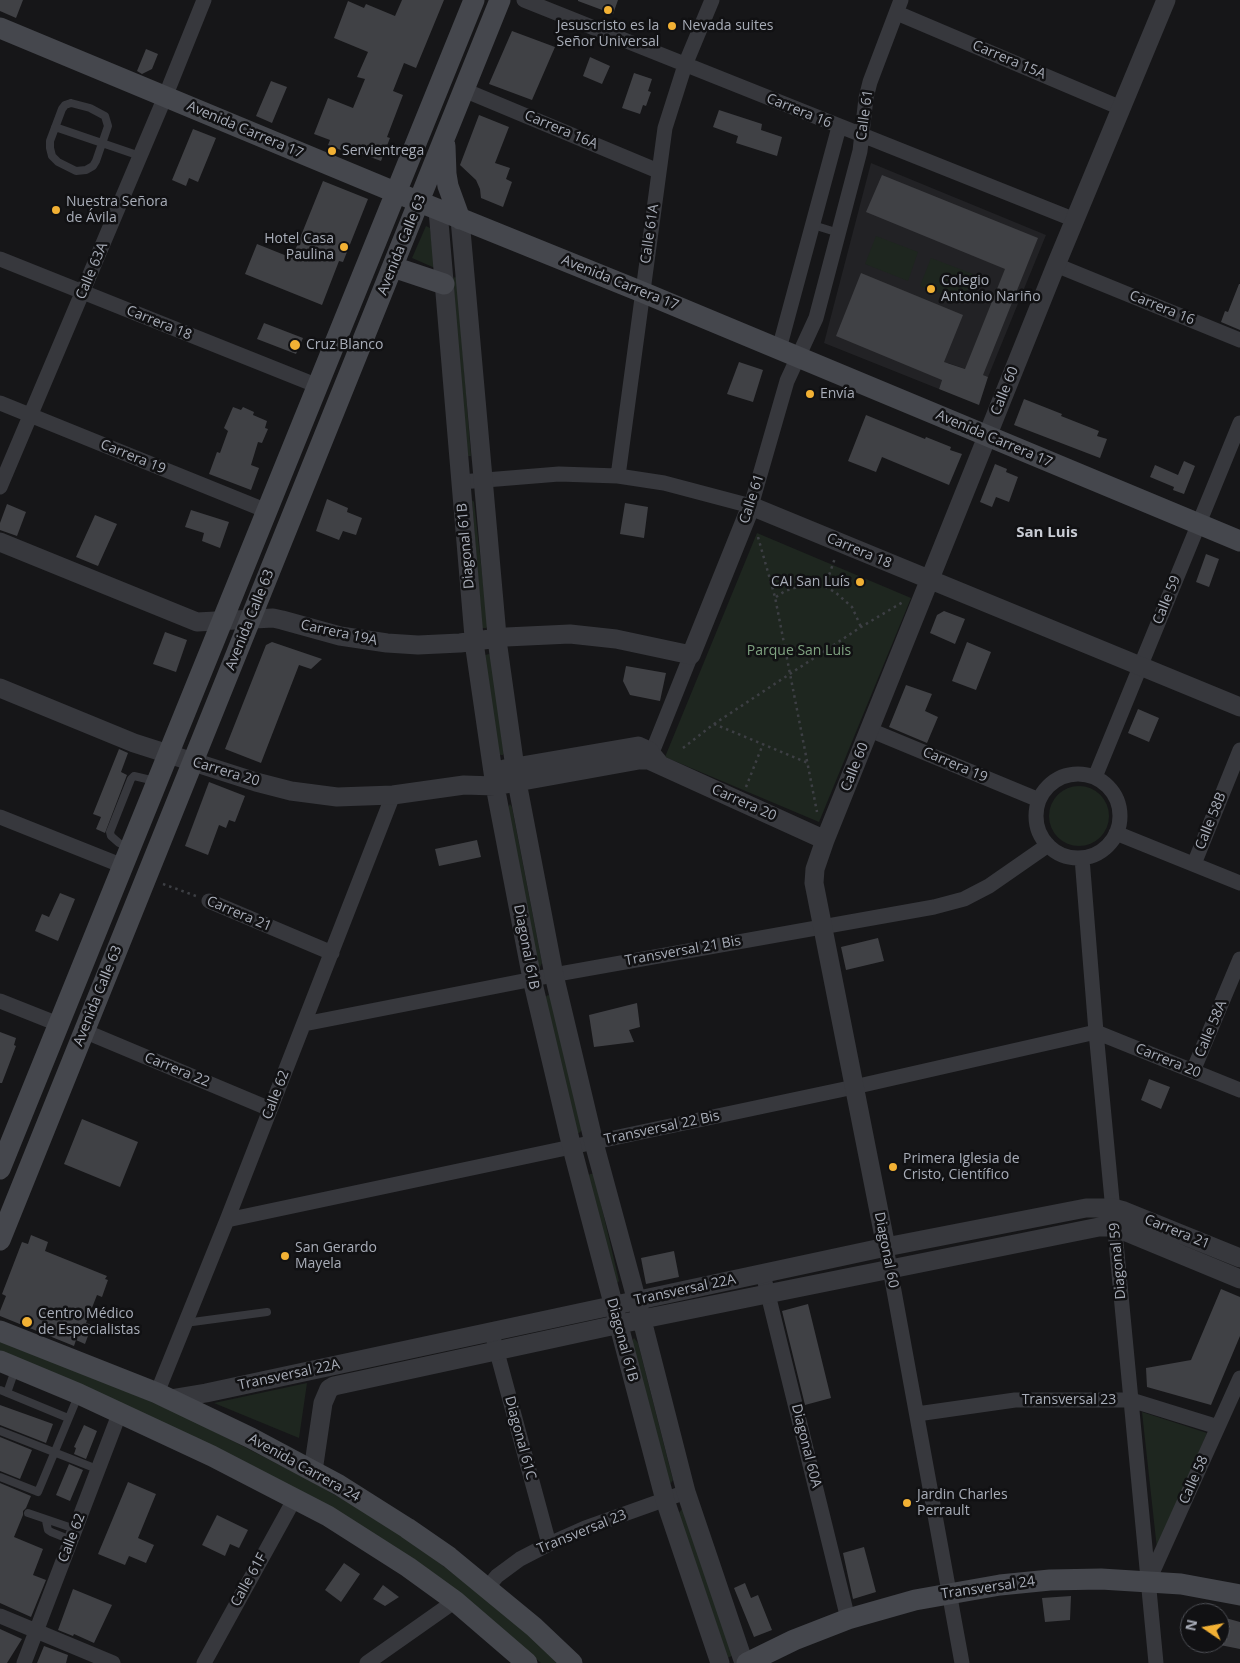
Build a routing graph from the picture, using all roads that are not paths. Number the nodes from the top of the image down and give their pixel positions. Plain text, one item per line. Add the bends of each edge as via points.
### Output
1 (204, 0) edge
2 (474, 0) edge
3 (500, 0) edge
4 (524, 0) edge
5 (712, 0) edge
6 (1166, 0) edge
7 (899, 6) edge
8 (0, 28) edge
9 (685, 65) junction
10 (464, 90) junction
11 (166, 97) junction
12 (1121, 108) junction
13 (55, 127) junction
14 (839, 127) junction
15 (447, 131) junction
16 (862, 136) junction
17 (102, 144) junction
18 (140, 156) junction
19 (658, 171) junction
20 (396, 193) junction
21 (428, 206) junction
22 (460, 218) junction
23 (1075, 220) junction
24 (813, 225) junction
25 (839, 233) junction
26 (0, 259) edge
27 (1056, 265) junction
28 (393, 266) junction
29 (444, 284) junction
30 (642, 292) junction
31 (82, 293) junction
32 (1240, 340) edge
33 (789, 353) junction
34 (318, 386) junction
35 (0, 403) edge
36 (30, 416) junction
37 (1240, 423) edge
38 (987, 436) junction
39 (618, 476) junction
40 (484, 480) junction
41 (461, 482) junction
42 (0, 487) edge
43 (751, 506) junction
44 (267, 511) junction
45 (1199, 524) junction
46 (1240, 541) edge
47 (0, 542) edge
48 (930, 579) junction
49 (250, 619) junction
50 (222, 621) junction
51 (498, 638) junction
52 (474, 641) junction
53 (691, 655) junction
54 (1140, 666) junction
55 (0, 688) edge
56 (1240, 707) edge
57 (870, 730) junction
58 (1240, 750) edge
59 (168, 754) junction
60 (654, 760) junction
61 (193, 762) junction
62 (516, 774) junction
63 (1094, 777) junction
64 (494, 778) junction
65 (1040, 800) junction
66 (391, 802) junction
67 (0, 817) edge
68 (1116, 833) junction
69 (826, 840) junction
70 (1048, 845) junction
71 (126, 857) junction
72 (1082, 858) junction
73 (1194, 864) junction
74 (1240, 883) edge
75 (209, 901) road end
76 (823, 926) junction
77 (332, 953) junction
78 (1240, 959) edge
79 (554, 975) junction
80 (532, 979) junction
81 (0, 1001) edge
82 (58, 1024) junction
83 (304, 1024) junction
84 (84, 1032) junction
85 (1096, 1032) junction
86 (1193, 1071) junction
87 (854, 1087) junction
88 (1240, 1090) edge
89 (270, 1109) junction
90 (594, 1143) junction
91 (572, 1148) junction
92 (0, 1168) edge
93 (1113, 1208) junction
94 (227, 1220) junction
95 (1115, 1227) junction
96 (0, 1240) edge
97 (886, 1248) junction
98 (1240, 1258) edge
99 (890, 1270) junction
100 (763, 1274) junction
101 (1240, 1279) edge
102 (769, 1294) junction
103 (637, 1300) junction
104 (613, 1305) junction
105 (267, 1312) dead end
106 (642, 1320) junction
107 (185, 1323) junction
108 (618, 1325) junction
109 (0, 1331) edge
110 (492, 1332) junction
111 (497, 1352) junction
112 (8, 1365) edge
113 (1240, 1378) edge
114 (3, 1392) edge
115 (79, 1394) junction
116 (164, 1396) junction
117 (1131, 1400) junction
118 (120, 1412) junction
119 (917, 1414) junction
120 (68, 1418) junction
121 (1218, 1427) junction
122 (0, 1431) edge
123 (54, 1452) junction
124 (97, 1469) junction
125 (313, 1471) junction
126 (0, 1477) edge
127 (686, 1492) junction
128 (295, 1498) junction
129 (665, 1500) junction
130 (28, 1513) dead end
131 (46, 1520) junction
132 (73, 1535) junction
133 (549, 1544) junction
134 (1149, 1582) junction
135 (487, 1588) junction
136 (949, 1593) junction
137 (1240, 1595) edge
138 (455, 1601) junction
139 (0, 1616) edge
140 (848, 1620) junction
141 (36, 1632) junction
142 (24, 1663) edge
143 (113, 1663) edge
144 (204, 1663) edge
145 (367, 1663) edge
146 (527, 1663) edge
147 (572, 1663) edge
148 (720, 1663) edge
149 (746, 1663) edge
150 (962, 1663) edge
151 (1156, 1663) edge

1 - 11 street, Calle 63A
2 - 20 main road, Avenida Calle 63
3 - 10 main road, Avenida Calle 63
4 - 9 street, Carrera 16
5 - 9 street, Calle 61A
6 - 12 street, Calle 60
7 - 12 street, Carrera 15A
7 - 16 street, Calle 61 via 866,98
8 - 11 main road, Avenida Carrera 17
9 - 14 street, Carrera 16
9 - 19 street, Calle 61A via 665,128
10 - 15 main road, Avenida Calle 63
10 - 19 street, Carrera 16A
11 - 18 street, Calle 63A
11 - 20 main road, Avenida Carrera 17
12 - 23 street, Calle 60
13 - 17 lane
13 - 17 lane via 65,105 71,103 90,108 105,116 108,126
13 - 17 lane via 50,141 52,156 76,171 93,166
14 - 16 street, Carrera 16
14 - 24 street, Calle 61
15 - 21 main road, Avenida Calle 63
15 - 22 main road via 446,174
16 - 23 street, Carrera 16
16 - 25 street, Calle 61
17 - 18 lane
18 - 31 street, Calle 63A
19 - 30 street, Calle 61A
20 - 21 main road, Avenida Carrera 17
20 - 34 main road, Avenida Calle 63
21 - 22 main road, Avenida Carrera 17
21 - 28 main road, Avenida Calle 63
21 - 29 street, Diagonal 61B
22 - 30 main road, Avenida Carrera 17
22 - 40 street, Diagonal 61B
23 - 27 street, Calle 60
24 - 25 lane
24 - 33 street, Calle 61
25 - 33 street, Calle 61 via 816,318
26 - 31 street, Carrera 18
27 - 32 street, Carrera 16
27 - 38 street, Calle 60
28 - 29 main road
28 - 49 main road, Avenida Calle 63
29 - 41 street, Diagonal 61B
30 - 33 main road, Avenida Carrera 17
30 - 39 street, Calle 61A
31 - 34 street, Carrera 18
31 - 36 street, Calle 63A
33 - 38 main road, Avenida Carrera 17
33 - 43 street, Calle 61 via 786,381
34 - 44 main road, Avenida Calle 63
35 - 36 street, Carrera 19
36 - 42 street, Calle 63A
36 - 44 street, Carrera 19
37 - 45 street, Calle 59
38 - 45 main road, Avenida Carrera 17
38 - 48 street, Calle 60
39 - 40 street, Carrera 18 via 559,474
39 - 43 street, Carrera 18 via 664,483
40 - 41 street, Carrera 18
40 - 51 street, Diagonal 61B
41 - 52 street, Diagonal 61B
43 - 48 street, Carrera 18
43 - 53 street, Calle 61
44 - 50 main road, Avenida Calle 63
45 - 46 main road, Avenida Carrera 17
45 - 54 street, Calle 59
47 - 50 street, Carrera 19A via 191,620
48 - 54 street, Carrera 18
48 - 57 street, Calle 60
49 - 50 street, Carrera 19A
49 - 52 street, Carrera 19A via 282,620 340,636 387,643 418,645
49 - 61 main road, Avenida Calle 63
50 - 59 main road, Avenida Calle 63
51 - 52 street, Carrera 19A
51 - 53 street, Carrera 19A via 570,634 616,639
51 - 62 street, Diagonal 61B
52 - 64 street, Diagonal 61B
53 - 60 street, Calle 61
54 - 56 street, Carrera 18
54 - 63 street, Calle 59
55 - 59 street, Carrera 20
57 - 65 street, Carrera 19
57 - 69 street, Calle 60
58 - 73 street, Calle 58B
59 - 61 street, Carrera 20
59 - 71 main road, Avenida Calle 63
60 - 62 street, Carrera 20
60 - 69 street, Carrera 20
61 - 66 street, Carrera 20 via 306,794
61 - 84 main road, Avenida Calle 63
62 - 64 street, Carrera 20
62 - 79 street, Diagonal 61B
63 - 65 street via 1066,776 1050,785
63 - 68 street via 1110,788 1118,805
64 - 66 street, Carrera 20
64 - 80 street, Diagonal 61B
65 - 70 street via 1038,829
66 - 77 street, Calle 62
67 - 71 street
68 - 72 street via 1102,850
68 - 73 street
69 - 76 street, Diagonal 60 via 814,875
70 - 72 street via 1063,856
70 - 76 street, Transversal 21 Bis via 989,886 964,899
71 - 82 main road, Avenida Calle 63
72 - 85 street, Diagonal 59
73 - 74 street
75 - 77 street, Carrera 21
76 - 79 street, Transversal 21 Bis
76 - 87 street, Diagonal 60
77 - 83 street, Calle 62
78 - 86 street, Calle 58A
79 - 80 street, Transversal 21 Bis
79 - 90 street, Diagonal 61B
80 - 83 street, Transversal 21 Bis
80 - 91 street, Diagonal 61B
81 - 82 street
82 - 92 main road, Avenida Calle 63
83 - 89 street, Calle 62
84 - 89 street, Carrera 22
84 - 96 main road, Avenida Calle 63
85 - 86 street, Carrera 20
85 - 87 street, Transversal 22 Bis
85 - 93 street, Diagonal 59
86 - 88 street, Carrera 20
87 - 90 street, Transversal 22 Bis
87 - 97 street, Diagonal 60
89 - 94 street, Calle 62
90 - 91 street, Transversal 22 Bis
90 - 103 street, Diagonal 61B
91 - 94 street, Transversal 22 Bis
91 - 104 street, Diagonal 61B
93 - 95 street, Diagonal 59
93 - 97 street, Transversal 22A via 1086,1208
93 - 98 street, Carrera 21
94 - 107 street, Calle 62
95 - 99 street, Transversal 22A via 1086,1229
95 - 101 street, Carrera 21
95 - 117 street, Diagonal 59
97 - 99 street, Diagonal 60
97 - 100 street, Transversal 22A
99 - 102 street, Transversal 22A
99 - 119 street, Diagonal 60
100 - 102 street, Diagonal 60A
100 - 103 street, Transversal 22A
102 - 106 street, Transversal 22A
102 - 140 street, Diagonal 60A
103 - 104 street, Transversal 22A
103 - 106 street, Diagonal 61B
104 - 108 street, Diagonal 61B
104 - 110 street, Transversal 22A
105 - 107 lane
106 - 108 street, Transversal 22A
106 - 127 street, Diagonal 61B
107 - 116 street, Calle 62
108 - 111 street, Transversal 22A
108 - 129 street, Diagonal 61B
109 - 116 main road, Avenida Carrera 24
110 - 111 street, Diagonal 61C
110 - 116 street, Transversal 22A via 206,1393
111 - 125 street, Transversal 22A via 329,1389
111 - 133 street, Diagonal 61C
112 - 114 lane
112 - 115 main road
113 - 121 street, Calle 58
114 - 120 lane
115 - 118 main road
115 - 120 lane
116 - 125 main road, Avenida Carrera 24
117 - 119 street, Transversal 23 via 1015,1400
117 - 121 street, Transversal 23
117 - 134 street, Diagonal 59
118 - 124 street, Calle 62
118 - 128 main road
119 - 136 street, Diagonal 60
120 - 123 lane
121 - 134 street, Calle 58
122 - 123 lane
123 - 124 lane
123 - 126 lane via 38,1492
124 - 132 street, Calle 62
125 - 135 main road, Avenida Carrera 24 via 406,1528
127 - 129 street, Transversal 23
127 - 149 street, Diagonal 61B
128 - 138 main road via 363,1538
128 - 144 street, Calle 61F
129 - 133 street, Transversal 23
129 - 148 street, Diagonal 61B
130 - 131 lane
131 - 132 lane
131 - 132 lane via 51,1532
132 - 141 street, Calle 62
133 - 135 street, Transversal 23 via 520,1559
134 - 136 main road, Transversal 24 via 1050,1580
134 - 137 main road, Transversal 24 via 1181,1584
134 - 151 street, Diagonal 59
135 - 147 main road, Avenida Carrera 24
136 - 140 main road, Transversal 24
136 - 150 street, Diagonal 60
138 - 145 street
138 - 146 main road
139 - 141 street
140 - 149 main road, Transversal 24 via 794,1640
141 - 142 street, Calle 62
141 - 143 street

